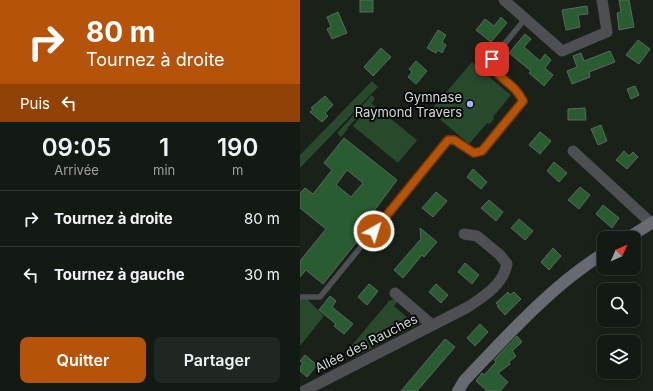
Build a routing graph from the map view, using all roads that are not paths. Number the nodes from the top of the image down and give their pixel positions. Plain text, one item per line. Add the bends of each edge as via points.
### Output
1 (504, 0) edge
2 (602, 0) edge
3 (525, 19) junction
4 (573, 151) dead end
5 (652, 223) edge
6 (639, 231) edge
7 (464, 234) dead end
8 (597, 257) edge
9 (395, 293) dead end
10 (300, 296) edge
11 (432, 325) junction
12 (312, 389) edge
13 (458, 391) edge

1 - 3 street
2 - 3 street via 607,32 562,51
3 - 10 lane via 492,59 496,72 518,92 523,101 482,151 474,153 454,140 448,140 320,297
4 - 5 street
5 - 6 street
7 - 11 street, Allée des Rauches via 477,236 500,255 507,264 505,273 492,290 468,307
8 - 13 street via 535,306 464,381
9 - 11 street, Allée des Rauches
11 - 12 street, Allée des Rauches

